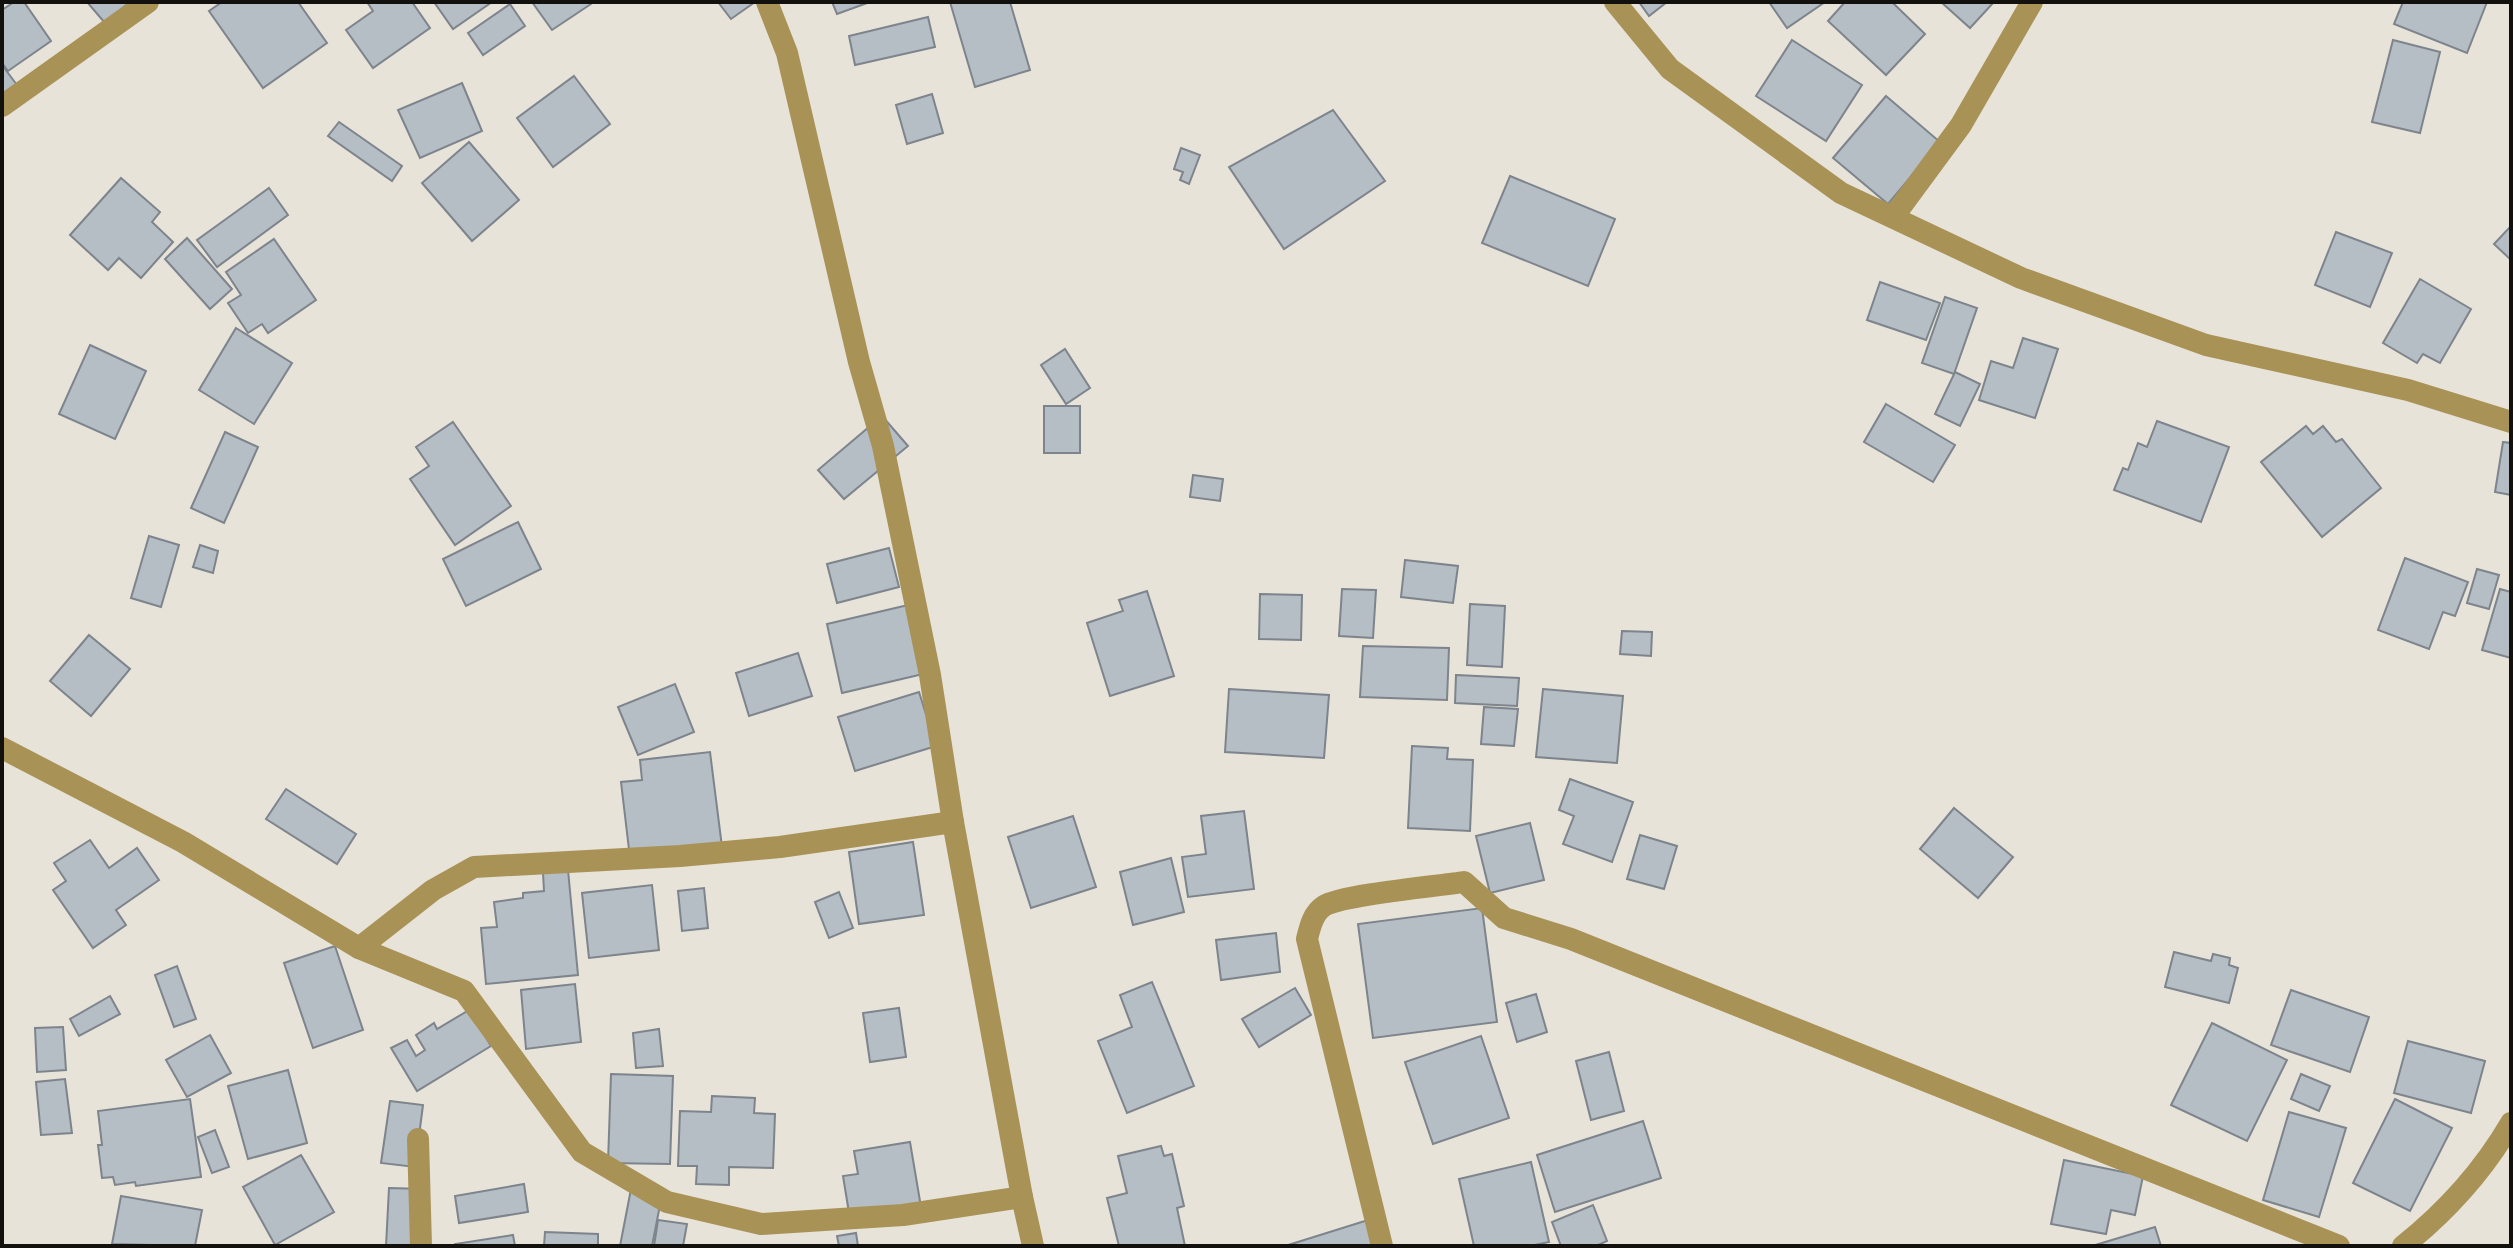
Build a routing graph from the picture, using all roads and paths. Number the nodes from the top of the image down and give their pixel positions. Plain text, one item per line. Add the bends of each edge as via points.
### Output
1 (148, 2) edge
2 (767, 2) edge
3 (1615, 2) edge
4 (2032, 2) edge
5 (2, 106) edge
6 (1894, 216) junction
7 (2511, 422) edge
8 (2, 748) edge
9 (953, 822) junction
10 (359, 948) junction
11 (2511, 1123) edge
12 (418, 1139) dead end
13 (1022, 1197) junction
14 (421, 1246) edge
15 (1033, 1246) edge
16 (1382, 1246) edge
17 (2339, 1246) edge
18 (2403, 1246) edge

1 - 5 street
2 - 9 street via 787,53 883,446 930,675
3 - 6 street via 1670,69 1841,193
4 - 6 street via 1961,125
6 - 7 street via 2021,278 2206,345 2408,390
8 - 10 street via 183,842
9 - 10 street via 723,852 474,867 433,890
9 - 13 street
10 - 13 street via 464,991 582,1152 667,1202 761,1224 903,1215
11 - 18 street via 2490,1158 2436,1220
12 - 14 street
13 - 15 street
16 - 17 street via 1307,939 1311,921 1324,906 1464,882 1504,918 1586,945

